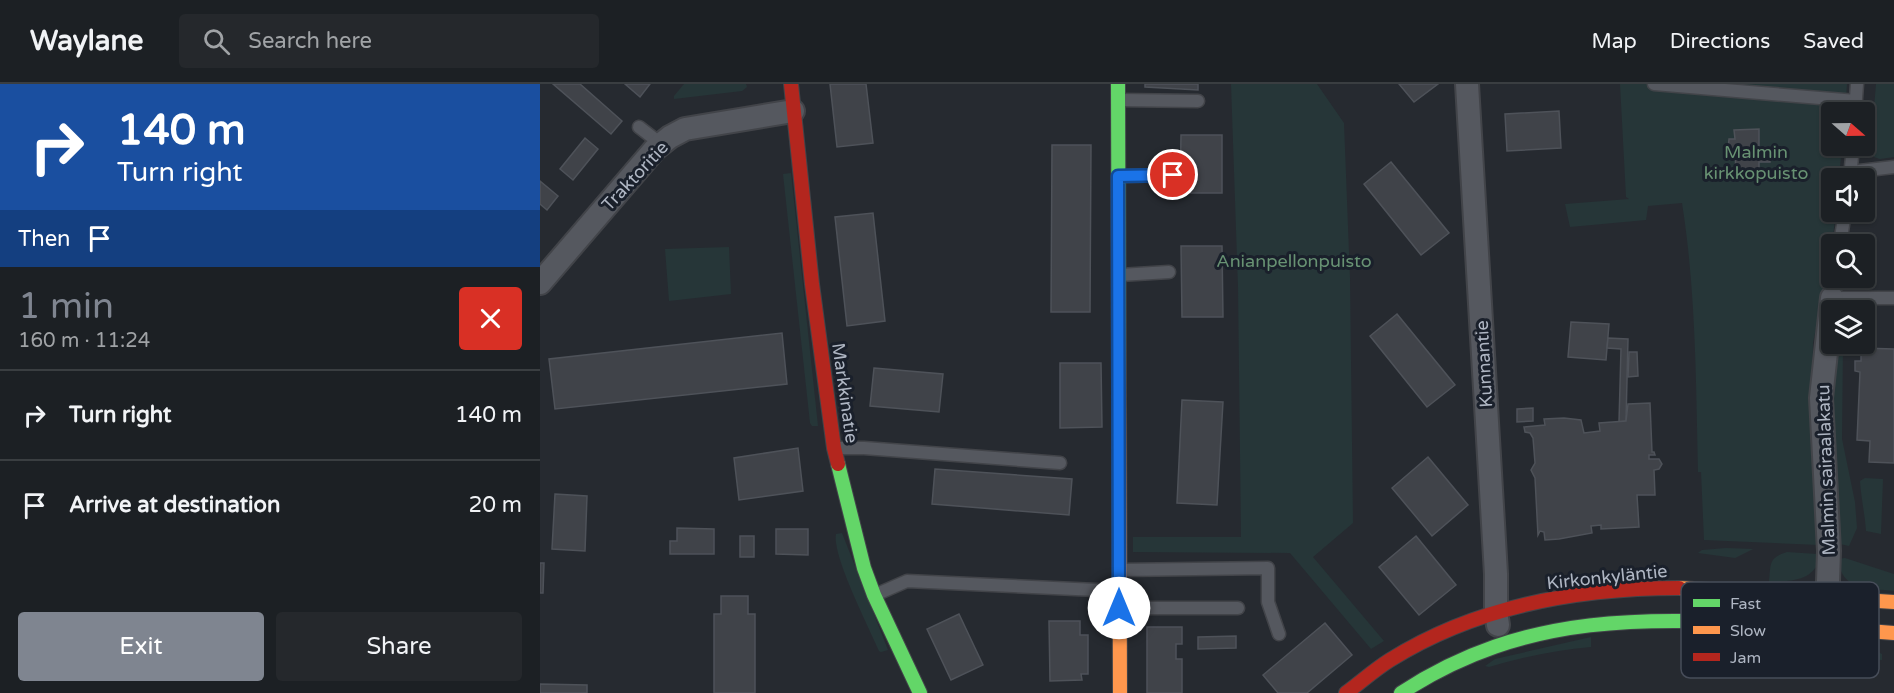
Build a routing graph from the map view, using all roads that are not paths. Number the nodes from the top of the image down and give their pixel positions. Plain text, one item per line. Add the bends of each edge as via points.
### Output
1 (791, 84) edge
2 (1118, 84) edge
3 (1467, 84) edge
4 (1654, 84) edge
5 (1857, 84) edge
6 (1764, 89) edge
7 (1118, 100) junction
8 (1198, 101) dead end
9 (1830, 102) edge
10 (1856, 102) edge
11 (793, 111) junction
12 (639, 126) dead end
13 (661, 144) junction
14 (1894, 166) edge
15 (1875, 170) edge
16 (1173, 175) dead end
17 (1118, 176) junction
18 (1169, 272) dead end
19 (1118, 275) junction
20 (540, 283) edge
21 (1833, 288) edge
22 (1894, 298) edge
23 (834, 448) junction
24 (1060, 463) dead end
25 (1119, 570) junction
26 (1828, 582) edge
27 (1681, 589) edge
28 (1119, 591) junction
29 (874, 595) junction
30 (1879, 601) edge
31 (1894, 602) edge
32 (1119, 608) junction
33 (1238, 608) dead end
34 (1496, 612) junction
35 (1681, 623) edge
36 (1879, 632) edge
37 (1894, 633) edge
38 (1279, 634) dead end
39 (1502, 644) junction
40 (920, 693) edge
41 (1120, 693) edge
42 (1346, 693) edge
43 (1401, 693) edge

1 - 11 street, Markkinatie
2 - 7 street
3 - 34 street, Kunnantie
4 - 6 lane
5 - 10 lane
6 - 9 lane
7 - 8 lane
7 - 17 street
11 - 13 street, Traktoritie via 685,129
11 - 23 street, Markkinatie
12 - 13 lane
13 - 20 street, Traktoritie
14 - 15 lane
16 - 17 lane
17 - 19 street
18 - 19 lane
19 - 25 street
21 - 22 lane
21 - 26 street, Malmin sairaalakatu via 1821,398
23 - 24 lane
23 - 29 street, Markkinatie via 857,545
25 - 28 street
25 - 38 lane via 1268,568 1268,602
27 - 34 street, Kirkonkyläntie via 1652,588 1573,596
28 - 29 lane via 907,581
28 - 32 street
29 - 40 street, Markkinatie
30 - 31 street, Kirkonkyläntie
32 - 33 lane
32 - 41 street
34 - 39 street, Kunnantie
34 - 42 street, Kirkonkyläntie via 1442,633 1390,660
35 - 39 street via 1629,622 1540,633
36 - 37 street
39 - 43 street via 1473,654

